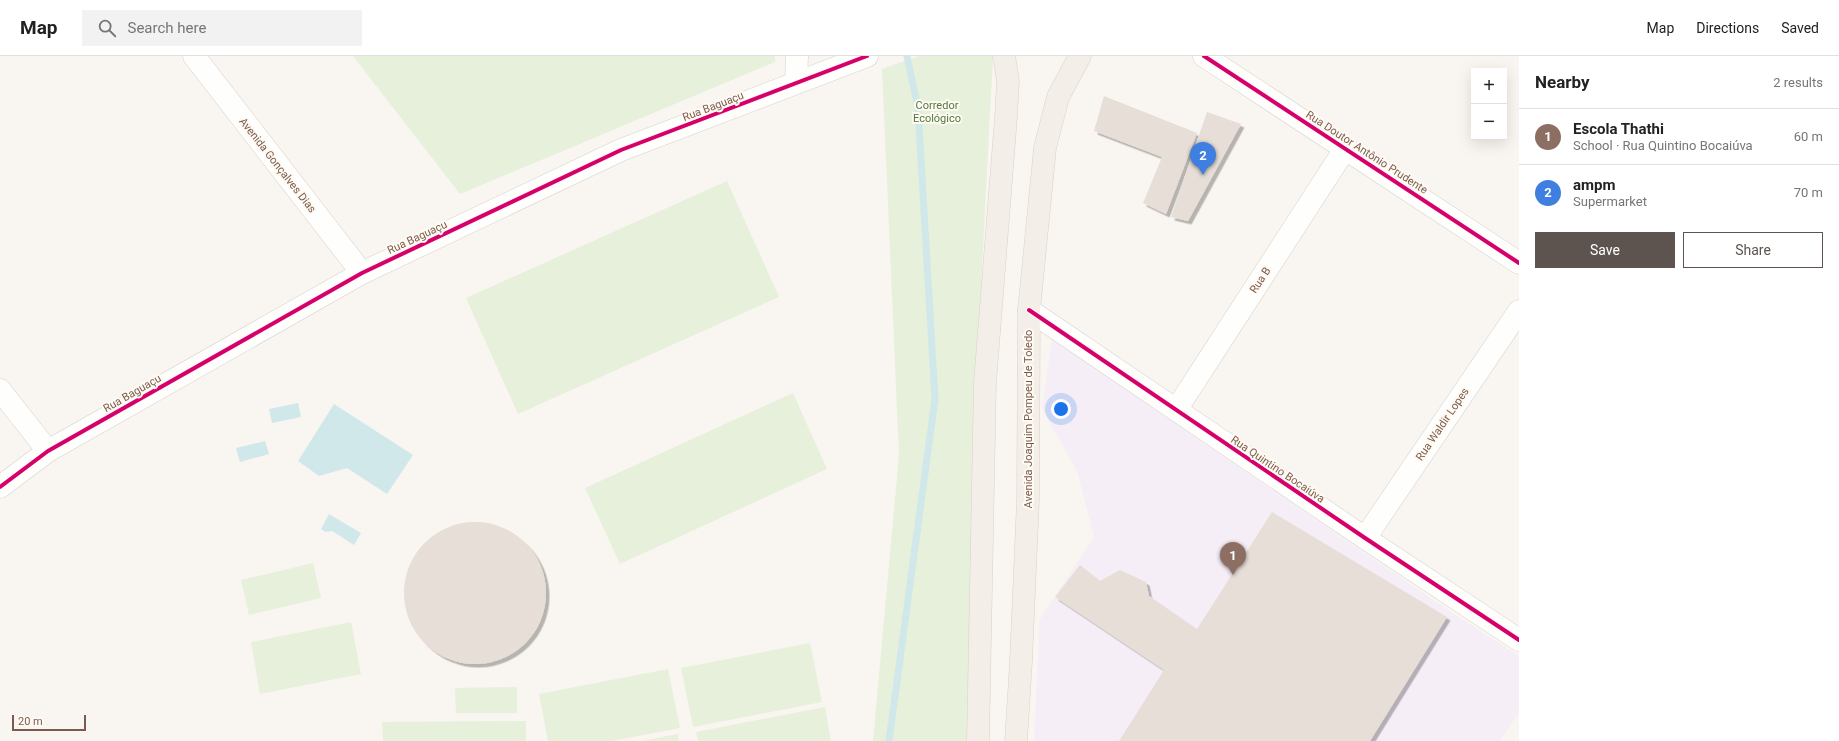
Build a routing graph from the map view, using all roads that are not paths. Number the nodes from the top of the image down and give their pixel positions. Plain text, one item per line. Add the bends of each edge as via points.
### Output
1 (194, 56) edge
2 (797, 56) edge
3 (1004, 56) edge
4 (1080, 56) edge
5 (1204, 56) edge
6 (861, 58) edge
7 (796, 84) junction
8 (1346, 149) junction
9 (1519, 263) edge
10 (362, 273) junction
11 (1029, 310) junction
12 (1519, 311) edge
13 (0, 390) edge
14 (1176, 410) junction
15 (48, 451) junction
16 (0, 487) edge
17 (1365, 538) junction
18 (1519, 640) edge
19 (978, 741) edge
20 (1016, 741) edge

1 - 10 street, Avenida Gonçalves Dias
2 - 7 street
3 - 19 main road via 1008,81 1006,117 985,383
4 - 11 main road, Avenida Joaquim Pompeu de Toledo via 1058,98 1045,148
5 - 8 street, Rua Doutor Antônio Prudente
6 - 7 street, Rua Baguaçu
7 - 10 street, Rua Baguaçu via 621,150
8 - 9 street, Rua Doutor Antônio Prudente
8 - 14 street, Rua B
10 - 15 street, Rua Baguaçu
11 - 14 street, Rua Quintino Bocaiúva
11 - 20 main road, Avenida Joaquim Pompeu de Toledo via 1028,500
12 - 17 street, Rua Waldir Lopes
13 - 15 street
14 - 17 street, Rua Quintino Bocaiúva
15 - 16 street, Rua Baguaçu
17 - 18 street, Rua Quintino Bocaiúva

